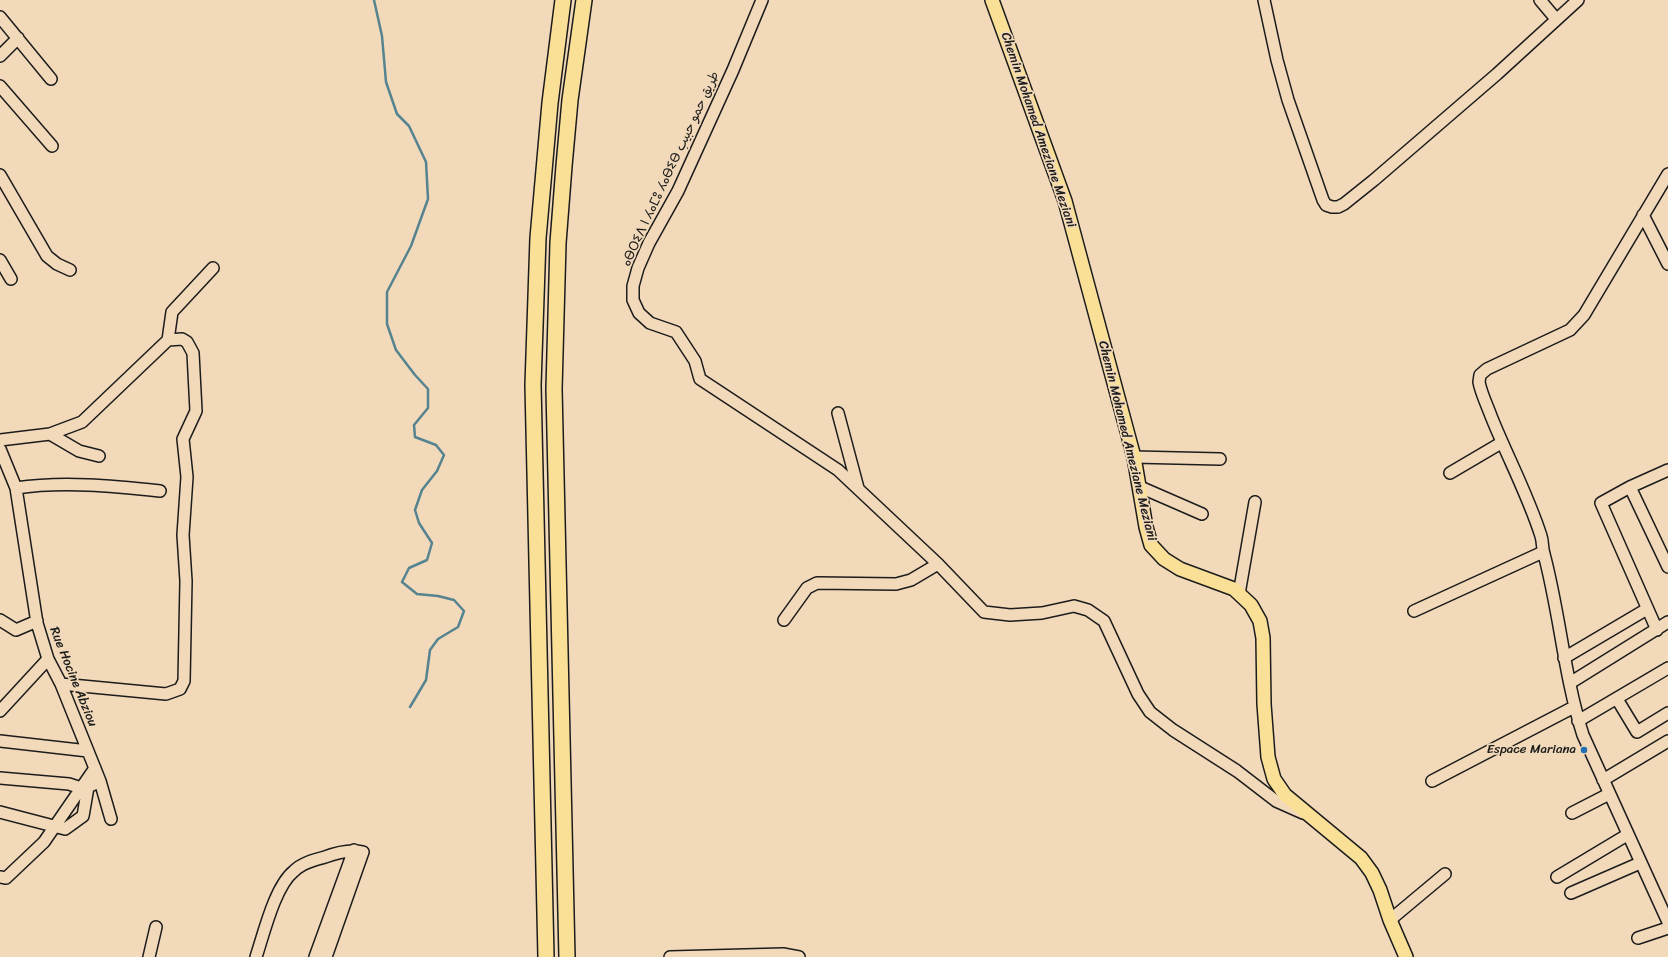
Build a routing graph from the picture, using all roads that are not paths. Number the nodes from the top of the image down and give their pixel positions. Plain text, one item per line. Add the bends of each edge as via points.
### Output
1 (563, 0) edge
2 (584, 0) edge
3 (762, 0) edge
4 (992, 0) edge
5 (1264, 0) edge
6 (1540, 0) edge
7 (1578, 0) edge
8 (0, 17) edge
9 (1556, 19) junction
10 (18, 38) junction
11 (0, 56) edge
12 (51, 79) dead end
13 (0, 87) edge
14 (52, 146) dead end
15 (0, 174) edge
16 (1668, 174) edge
17 (1643, 215) junction
18 (0, 260) edge
19 (1668, 264) edge
20 (213, 268) dead end
21 (70, 270) dead end
22 (11, 279) dead end
23 (168, 340) junction
24 (838, 414) dead end
25 (50, 434) junction
26 (0, 440) edge
27 (1501, 442) junction
28 (0, 449) edge
29 (99, 456) dead end
30 (1134, 457) junction
31 (1220, 459) dead end
32 (1667, 472) edge
33 (1450, 473) dead end
34 (1140, 487) junction
35 (1630, 487) junction
36 (16, 488) junction
37 (858, 490) junction
38 (160, 492) dead end
39 (1255, 502) dead end
40 (1202, 514) dead end
41 (1543, 552) junction
42 (938, 564) junction
43 (1668, 567) edge
44 (1239, 594) junction
45 (1647, 608) junction
46 (1414, 611) dead end
47 (0, 620) edge
48 (784, 620) dead end
49 (37, 621) junction
50 (1668, 622) edge
51 (1657, 630) junction
52 (1564, 658) junction
53 (48, 659) junction
54 (1668, 668) edge
55 (1570, 683) junction
56 (61, 684) junction
57 (1617, 699) junction
58 (1574, 707) junction
59 (0, 711) edge
60 (1668, 713) edge
61 (1578, 721) junction
62 (0, 741) edge
63 (1668, 741) edge
64 (88, 752) junction
65 (95, 768) junction
66 (0, 778) edge
67 (1602, 780) junction
68 (100, 781) junction
69 (1432, 781) dead end
70 (81, 788) junction
71 (1609, 794) junction
72 (0, 812) edge
73 (1572, 813) dead end
74 (1308, 815) junction
75 (111, 819) dead end
76 (54, 827) junction
77 (1627, 835) junction
78 (1640, 863) junction
79 (1445, 874) dead end
80 (0, 877) edge
81 (1557, 877) dead end
82 (1571, 893) dead end
83 (1390, 920) junction
84 (1667, 920) edge
85 (156, 927) dead end
86 (1638, 938) dead end
87 (321, 956) edge
88 (711, 956) edge
89 (738, 956) edge
90 (149, 957) edge
91 (256, 957) edge
92 (546, 957) edge
93 (567, 957) edge
94 (670, 957) edge
95 (798, 957) edge
96 (1406, 957) edge

1 - 92 highway via 550,104 538,238 533,385
2 - 93 highway via 564,166 558,251 554,382
3 - 37 street, ⴰⴱⵔⵉⴷ ⵏ ⵃⴰⵎⵓ ⵃⴰⴱⵉⴱ طريق حمو حبيب via 678,191 644,256 633,286 633,300 638,313 650,323 676,332 695,361 700,379 838,470
4 - 30 main road, Chemin Mohamed Ameziane Meziani via 1065,201
5 - 9 street via 1288,100 1323,200 1335,208 1374,180 1497,74
6 - 9 street
7 - 9 street
8 - 10 street
10 - 11 street
10 - 12 street
13 - 14 street
15 - 21 street via 47,256
16 - 17 street
17 - 19 street
17 - 27 street via 1578,323 1570,330 1482,373 1479,385
18 - 22 street
20 - 23 street via 172,312
23 - 25 street via 82,422
23 - 56 street via 182,339 187,342 193,353 196,411 183,438 187,477 183,536 186,581 184,681 180,689 166,694
24 - 37 street
25 - 26 street
25 - 29 street via 80,451
27 - 33 street
27 - 41 street via 1542,538
28 - 36 street, Rue Hocine Abziou
30 - 31 street
30 - 34 main road, Chemin Mohamed Ameziane Meziani
32 - 35 street
34 - 40 street
34 - 44 main road, Chemin Mohamed Ameziane Meziani via 1151,545 1164,559 1180,569 1234,589
35 - 43 street
35 - 45 street via 1601,504
36 - 38 street via 49,485 102,486
36 - 49 street, Rue Hocine Abziou
37 - 42 street, ⴰⴱⵔⵉⴷ ⵏ ⵃⴰⵎⵓ ⵃⴰⴱⵉⴱ طريق حمو حبيب
39 - 44 street
41 - 46 street
41 - 52 street via 1551,581
42 - 48 street via 911,580 896,584 817,582 807,588
42 - 74 street, ⴰⴱⵔⵉⴷ ⵏ ⵃⴰⵎⵓ ⵃⴰⴱⵉⴱ طريق حمو حبيب via 984,612 1010,615 1042,613 1074,606 1088,610 1104,622 1138,694 1150,712 1237,771 1276,801
44 - 74 main road, Chemin Mohamed Ameziane Meziani via 1251,605 1260,621 1268,757 1274,779 1285,795
45 - 51 street
45 - 52 street
47 - 49 street via 16,630
49 - 53 street, Rue Hocine Abziou
50 - 51 street
51 - 55 street
52 - 55 street
53 - 56 street, Rue Hocine Abziou
53 - 59 street
54 - 57 street
55 - 58 street
56 - 64 street, Rue Hocine Abziou
57 - 60 street via 1637,732
57 - 61 street
58 - 61 street
58 - 69 street
61 - 67 street
62 - 64 street
63 - 67 street
64 - 65 street, Rue Hocine Abziou
65 - 68 street, Rue Hocine Abziou
65 - 70 street
66 - 70 street via 70,784
67 - 71 street
68 - 75 street, Rue Hocine Abziou
68 - 76 street via 88,787 83,816 64,829
70 - 76 street
71 - 73 street
71 - 77 street
72 - 76 street
74 - 83 main road, Chemin Mohamed Ameziane Meziani via 1361,858 1380,890
76 - 80 street via 44,842 12,873 6,878
77 - 78 street
77 - 81 street
78 - 82 street
78 - 84 street
79 - 83 street
83 - 96 main road, Chemin Mohamed Ameziane Meziani
84 - 86 street
85 - 90 street
87 - 91 street via 359,851 332,854 294,870 279,892
88 - 89 street
88 - 94 street
89 - 95 street via 783,954

